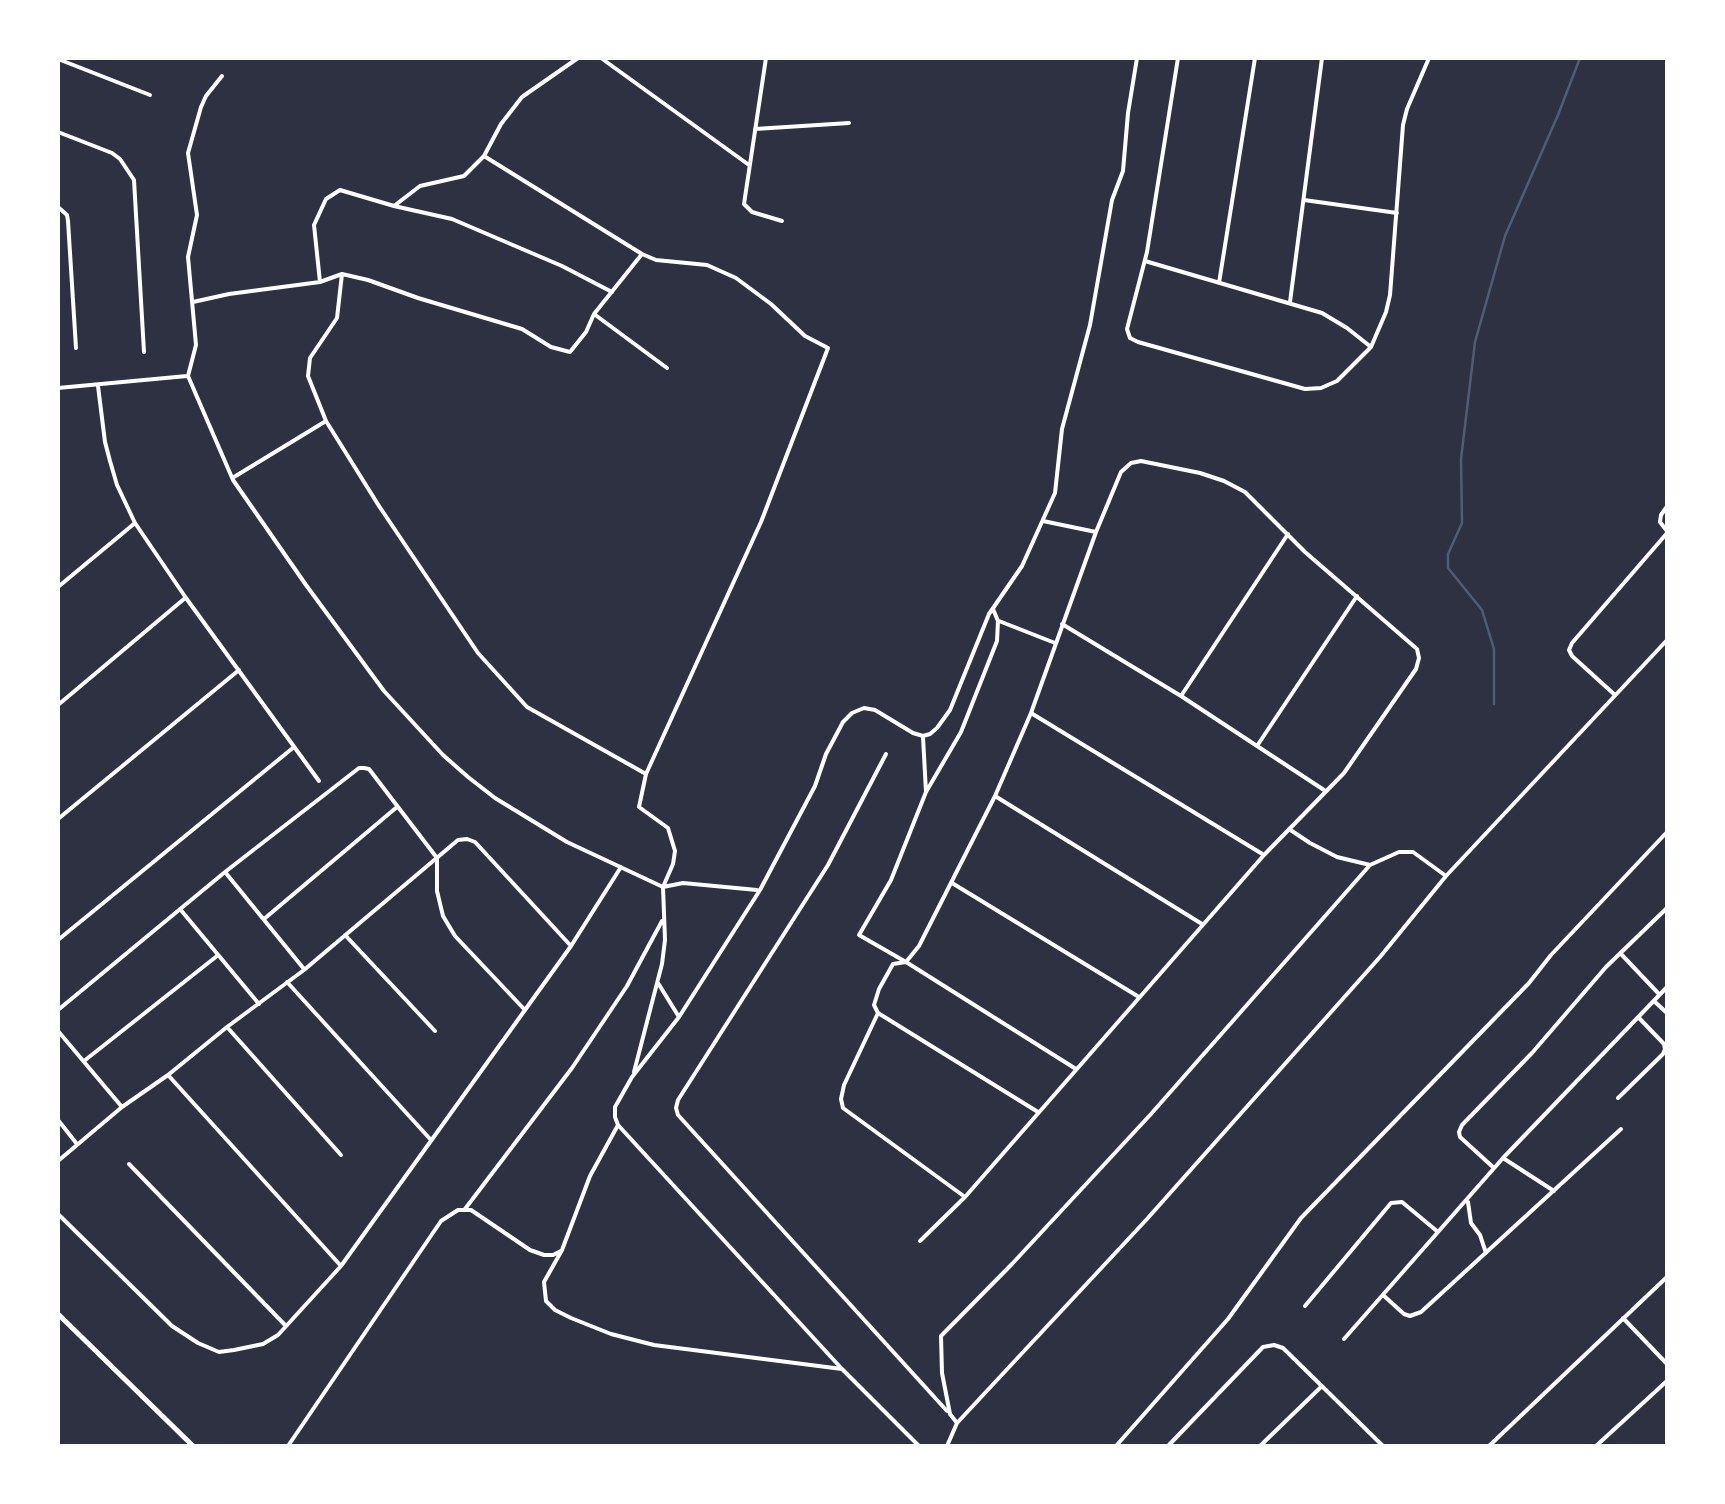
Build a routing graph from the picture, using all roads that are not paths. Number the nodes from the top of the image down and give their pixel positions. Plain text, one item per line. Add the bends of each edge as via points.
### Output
1 (58, 58) edge
2 (578, 58) edge
3 (601, 58) edge
4 (766, 58) edge
5 (1137, 58) edge
6 (1178, 58) edge
7 (1255, 58) edge
8 (1322, 58) edge
9 (1420, 58) edge
10 (1429, 59) edge
11 (222, 76) dead end
12 (150, 96) dead end
13 (849, 124) dead end
14 (754, 129) junction
15 (58, 132) edge
16 (484, 156) junction
17 (749, 166) junction
18 (1304, 200) junction
19 (394, 206) junction
20 (58, 207) edge
21 (1396, 213) junction
22 (782, 221) dead end
23 (642, 254) junction
24 (1144, 261) junction
25 (342, 274) junction
26 (320, 282) junction
27 (1220, 282) junction
28 (612, 292) junction
29 (193, 302) junction
30 (1290, 302) junction
31 (594, 314) junction
32 (76, 348) dead end
33 (1371, 348) junction
34 (144, 352) dead end
35 (667, 368) dead end
36 (188, 376) junction
37 (98, 386) junction
38 (58, 388) edge
39 (326, 421) junction
40 (232, 478) junction
41 (1668, 505) edge
42 (1043, 522) junction
43 (136, 523) junction
44 (1096, 532) junction
45 (1668, 532) edge
46 (1288, 534) junction
47 (58, 587) edge
48 (1358, 596) junction
49 (186, 598) junction
50 (993, 608) junction
51 (998, 621) junction
52 (1062, 624) junction
53 (1668, 639) edge
54 (1055, 642) junction
55 (239, 670) junction
56 (1615, 695) junction
57 (1182, 696) junction
58 (58, 705) edge
59 (1030, 713) junction
60 (923, 736) junction
61 (1257, 746) junction
62 (294, 747) junction
63 (886, 754) dead end
64 (646, 774) junction
65 (319, 781) dead end
66 (1325, 791) junction
67 (926, 792) junction
68 (995, 796) junction
69 (398, 807) junction
70 (58, 816) edge
71 (1289, 829) junction
72 (1668, 832) edge
73 (1264, 855) junction
74 (437, 858) junction
75 (1370, 865) junction
76 (622, 867) junction
77 (225, 872) junction
78 (1446, 876) junction
79 (952, 883) junction
80 (663, 887) junction
81 (760, 890) junction
82 (1668, 906) edge
83 (180, 909) junction
84 (664, 917) junction
85 (264, 919) junction
86 (1202, 924) junction
87 (345, 936) junction
88 (58, 940) edge
89 (571, 946) junction
90 (1621, 954) junction
91 (217, 956) junction
92 (906, 962) junction
93 (304, 970) junction
94 (286, 982) junction
95 (658, 983) junction
96 (1668, 986) edge
97 (1660, 994) junction
98 (1138, 998) junction
99 (1654, 1000) junction
100 (258, 1004) junction
101 (524, 1009) junction
102 (58, 1010) edge
103 (878, 1013) junction
104 (1668, 1014) edge
105 (679, 1017) junction
106 (1638, 1017) junction
107 (227, 1027) junction
108 (58, 1030) edge
109 (435, 1031) dead end
110 (84, 1061) junction
111 (1076, 1070) junction
112 (168, 1076) junction
113 (632, 1077) junction
114 (1618, 1098) dead end
115 (122, 1107) junction
116 (1038, 1112) junction
117 (58, 1120) edge
118 (618, 1125) junction
119 (1620, 1129) dead end
120 (432, 1140) junction
121 (77, 1144) junction
122 (341, 1155) dead end
123 (1502, 1158) junction
124 (58, 1161) edge
125 (129, 1164) dead end
126 (1494, 1168) junction
127 (1554, 1191) junction
128 (965, 1198) junction
129 (1468, 1199) junction
130 (465, 1209) junction
131 (58, 1214) edge
132 (1438, 1232) junction
133 (920, 1241) dead end
134 (562, 1250) junction
135 (1486, 1252) junction
136 (340, 1266) junction
137 (1668, 1276) edge
138 (1382, 1295) junction
139 (1305, 1306) dead end
140 (58, 1314) edge
141 (1623, 1318) junction
142 (286, 1326) junction
143 (1344, 1340) dead end
144 (1668, 1365) edge
145 (842, 1369) junction
146 (1668, 1380) edge
147 (1321, 1387) junction
148 (950, 1414) junction
149 (957, 1423) junction
150 (1269, 1438) junction
151 (193, 1446) edge
152 (288, 1446) edge
153 (919, 1446) edge
154 (947, 1446) edge
155 (1116, 1446) edge
156 (1168, 1446) edge
157 (1260, 1446) edge
158 (1277, 1446) edge
159 (1383, 1446) edge
160 (1489, 1446) edge
161 (1596, 1446) edge

1 - 12 street
2 - 16 street via 522,98
3 - 17 street
4 - 14 street
5 - 42 street via 1123,171 1062,428 1055,493
6 - 24 street
7 - 27 street
8 - 18 street
9 - 10 street
10 - 21 street via 1403,125
11 - 29 street via 201,107 188,152 197,215 188,257
13 - 14 street
14 - 17 street
15 - 34 street via 112,152 134,180
16 - 19 street via 464,176 420,186
16 - 23 street
17 - 22 street via 744,204
18 - 21 street
18 - 30 street
19 - 26 street via 340,190 326,199 314,225
19 - 28 street via 452,220
20 - 32 street via 68,221
21 - 33 street via 1390,295
23 - 28 street
23 - 64 street via 736,278 828,348 761,522
24 - 27 street
24 - 33 street via 1128,329 1138,342 1305,389 1336,381
25 - 26 street
25 - 31 street via 522,329 570,352
25 - 39 street via 336,318 310,358 308,376
26 - 29 street
27 - 30 street
28 - 31 street
29 - 36 street via 196,346
30 - 33 street via 1322,313
31 - 35 street
36 - 37 street
36 - 40 street
37 - 38 street
37 - 43 street via 110,461
39 - 40 street
39 - 64 street via 478,653 514,694
40 - 76 street via 384,691 443,755 494,798
41 - 45 street via 1660,522
42 - 44 street
42 - 50 street
43 - 47 street
43 - 49 street
44 - 46 street via 1121,472 1141,460 1224,481
44 - 52 street
45 - 56 street via 1569,650
46 - 48 street
46 - 57 street
48 - 61 street
48 - 66 street via 1419,658 1344,773
49 - 55 street
49 - 58 street
50 - 51 street
50 - 60 street via 950,710
51 - 54 street
51 - 67 street via 992,659 962,732
52 - 54 street
52 - 57 street
53 - 56 street
54 - 59 street
55 - 62 street
55 - 70 street
56 - 78 street
57 - 61 street
59 - 68 street
59 - 73 street
60 - 67 street
60 - 81 street via 874,710 852,713
61 - 66 street
62 - 65 street
62 - 88 street
63 - 148 street via 828,866 676,1108
64 - 80 street via 640,807 668,828 674,852
66 - 71 street
67 - 92 street via 890,880 858,935
68 - 79 street
68 - 86 street
69 - 74 street
69 - 77 street via 369,770 359,768
69 - 85 street
71 - 73 street
71 - 75 street via 1337,857
72 - 155 street via 1301,1218 1228,1319
73 - 86 street
74 - 87 street
74 - 89 street via 458,840 475,842
74 - 101 street via 443,916
75 - 78 street via 1412,852
75 - 148 street via 1151,1114 940,1336
76 - 80 street
76 - 89 street
77 - 83 street
77 - 85 street
78 - 149 street via 1148,1219
79 - 92 street
79 - 98 street
80 - 81 street via 683,882
80 - 84 street
81 - 105 street
82 - 90 street
83 - 91 street
83 - 102 street
84 - 95 street
84 - 130 street via 572,1068
85 - 93 street
86 - 98 street
87 - 93 street
87 - 109 street
89 - 101 street
90 - 97 street
90 - 126 street via 1462,1125 1460,1137
91 - 100 street
91 - 110 street
92 - 103 street via 893,964 879,989
92 - 111 street
93 - 94 street
94 - 100 street
94 - 120 street
95 - 105 street
95 - 113 street
96 - 97 street
97 - 99 street
98 - 111 street
99 - 104 street
99 - 106 street
100 - 107 street
101 - 120 street
103 - 116 street
103 - 128 street via 844,1085 842,1108
105 - 113 street
106 - 114 street via 1665,1049
106 - 123 street
107 - 112 street
107 - 122 street
108 - 110 street
110 - 115 street
111 - 116 street
112 - 115 street
112 - 136 street
113 - 118 street via 615,1108
115 - 121 street
116 - 128 street
117 - 121 street
118 - 134 street
118 - 145 street
119 - 127 street
120 - 136 street
121 - 124 street
123 - 126 street
123 - 127 street
125 - 142 street
126 - 129 street
127 - 135 street
128 - 133 street
129 - 132 street
129 - 135 street
130 - 134 street via 530,1250
130 - 152 street via 441,1221
131 - 142 street via 172,1326 198,1343 218,1352 234,1350 262,1344
132 - 138 street
132 - 139 street via 1402,1202 1391,1203
134 - 145 street via 543,1290 555,1310 571,1318 654,1345
135 - 138 street via 1416,1316
136 - 142 street
137 - 141 street
138 - 143 street
140 - 151 main road
141 - 144 street
141 - 160 street
145 - 153 street
146 - 161 street
147 - 150 street
147 - 156 street via 1283,1348 1263,1347
147 - 159 street
148 - 149 street
149 - 154 street
150 - 157 street
150 - 158 street

